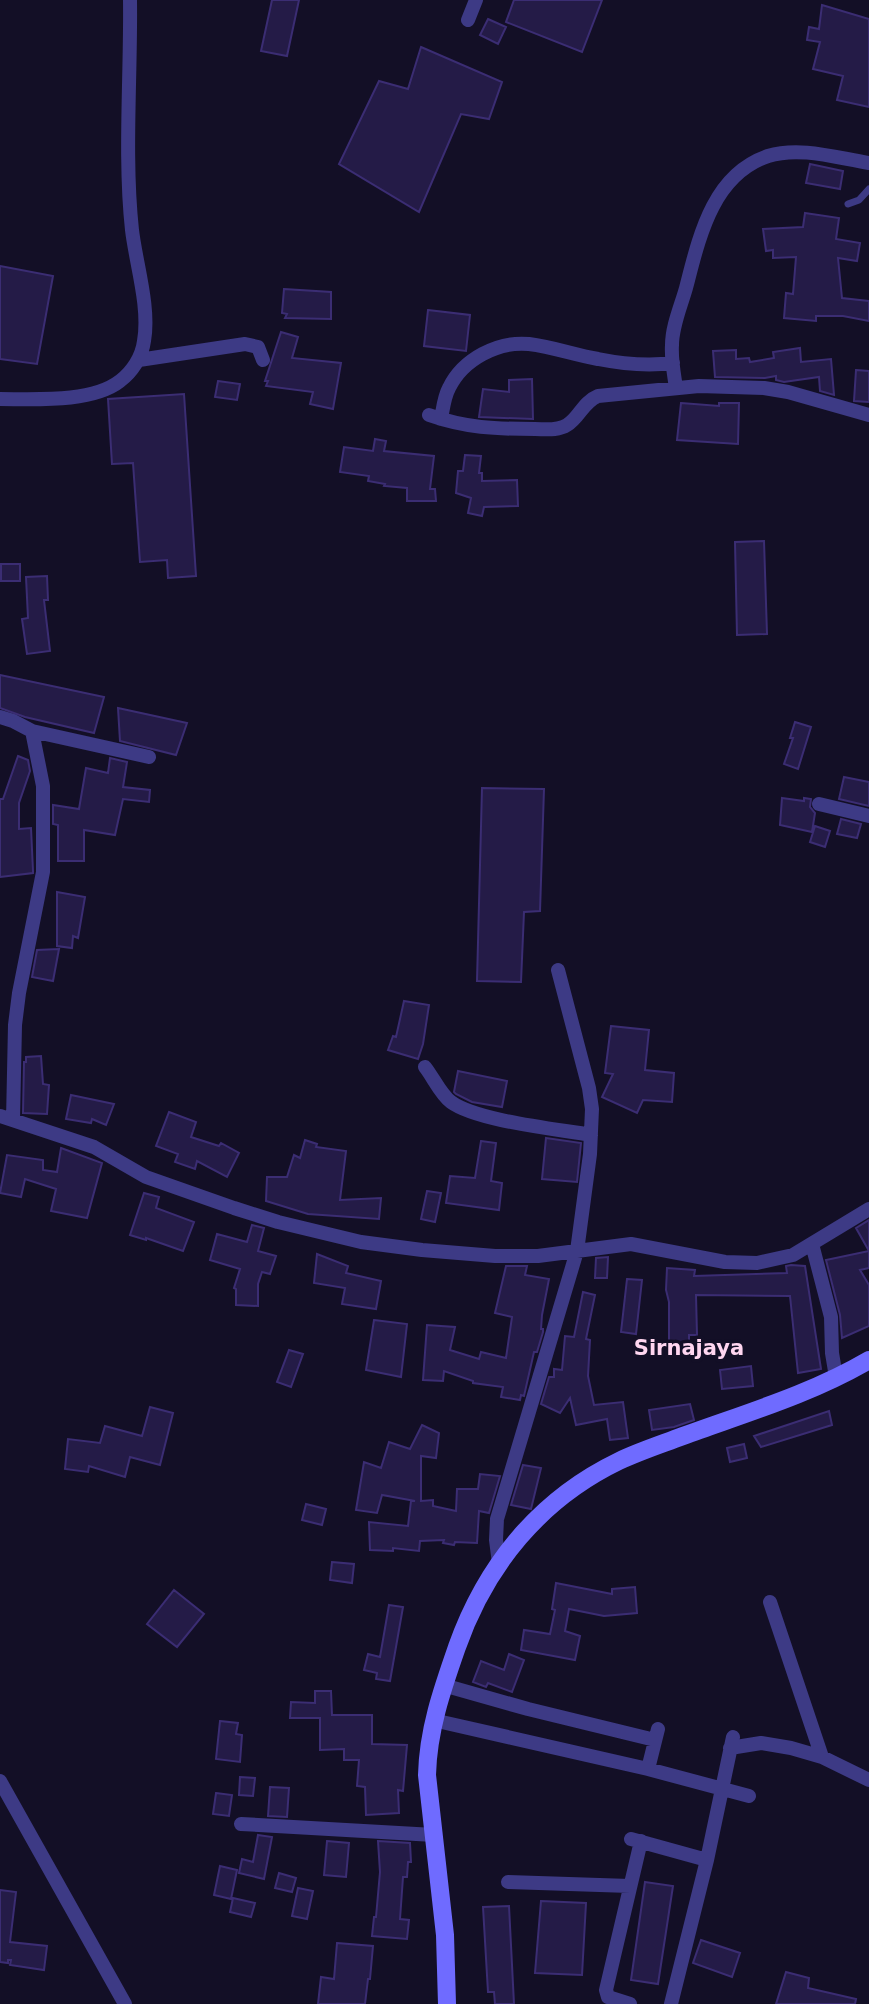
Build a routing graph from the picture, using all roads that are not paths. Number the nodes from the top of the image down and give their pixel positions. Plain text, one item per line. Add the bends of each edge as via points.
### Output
1 (130, 0) edge
2 (476, 0) edge
3 (468, 20) dead end
4 (869, 163) edge
5 (869, 189) edge
6 (848, 204) dead end
7 (139, 360) junction
8 (263, 360) dead end
9 (673, 363) junction
10 (676, 388) junction
11 (0, 399) edge
12 (869, 415) edge
13 (0, 717) edge
14 (32, 731) junction
15 (149, 757) dead end
16 (819, 804) dead end
17 (869, 816) edge
18 (558, 970) dead end
19 (425, 1066) dead end
20 (7, 1118) edge
21 (591, 1135) junction
22 (869, 1209) edge
23 (812, 1244) junction
24 (578, 1251) junction
25 (869, 1360) edge
26 (836, 1377) junction
27 (499, 1563) junction
28 (770, 1602) dead end
29 (443, 1685) junction
30 (433, 1720) junction
31 (822, 1757) junction
32 (648, 1769) junction
33 (869, 1780) edge
34 (0, 1781) edge
35 (721, 1789) junction
36 (748, 1796) dead end
37 (241, 1824) dead end
38 (434, 1835) junction
39 (707, 1860) junction
40 (508, 1882) dead end
41 (630, 1886) junction
42 (125, 2004) edge
43 (447, 2004) edge
44 (630, 2004) edge
45 (671, 2004) edge

1 - 7 street via 132,220 146,326
2 - 3 street
4 - 9 street via 789,152 753,163 732,180 713,203 695,247 672,337
5 - 6 lane
7 - 8 street via 245,344 258,347
7 - 11 street via 120,381 102,390 60,399
9 - 10 street
9 - 10 street via 627,363 510,344 474,359 459,373 435,417 475,428 555,429 569,423 598,396
10 - 12 street via 764,388
13 - 14 street
14 - 15 street
14 - 20 street via 43,786 43,872 19,993
16 - 17 street
18 - 21 street via 589,1088
19 - 21 street via 450,1101 467,1110
20 - 24 street via 94,1147 155,1181 278,1222 350,1240 495,1256
21 - 24 street
22 - 23 street
23 - 24 street via 783,1259 749,1263 631,1244
23 - 26 street via 831,1317
24 - 27 street via 497,1519
25 - 26 street
26 - 27 street via 600,1471 533,1520
27 - 29 street via 463,1628
28 - 31 street
29 - 30 street
29 - 32 street via 528,1709 656,1735
30 - 32 street
30 - 38 street via 427,1775
31 - 33 street
31 - 35 street via 761,1743 732,1743
32 - 35 street
34 - 42 street
35 - 36 street
35 - 39 street
37 - 38 street
38 - 43 street
39 - 41 street via 636,1840
39 - 45 street
40 - 41 street
41 - 44 street via 606,1990 608,1997

